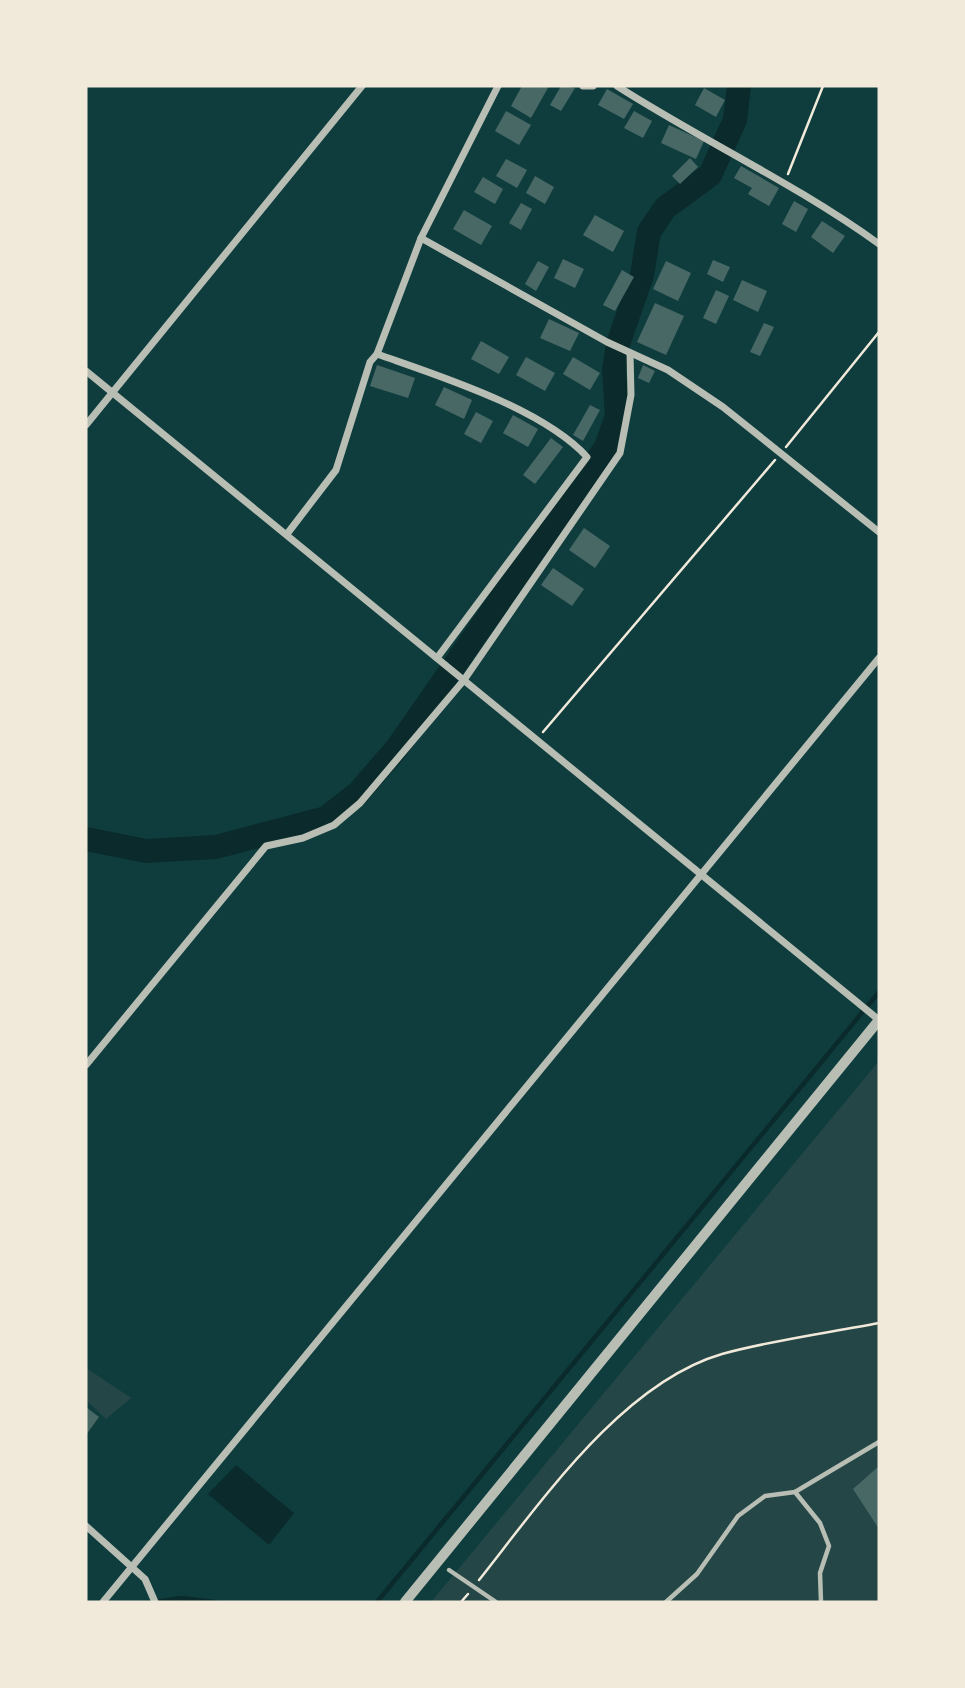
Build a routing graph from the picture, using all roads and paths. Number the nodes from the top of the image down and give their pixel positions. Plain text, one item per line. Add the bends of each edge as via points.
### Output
1 (362, 86) edge
2 (498, 86) edge
3 (583, 86) edge
4 (593, 86) edge
5 (617, 86) edge
6 (823, 86) edge
7 (785, 181) junction
8 (421, 238) junction
9 (879, 244) edge
10 (879, 332) edge
11 (630, 353) junction
12 (377, 354) junction
13 (86, 371) edge
14 (113, 394) junction
15 (86, 425) edge
16 (781, 453) junction
17 (879, 532) edge
18 (287, 534) junction
19 (437, 658) junction
20 (879, 658) edge
21 (464, 680) junction
22 (538, 738) junction
23 (700, 875) junction
24 (879, 1020) edge
25 (86, 1065) edge
26 (879, 1323) edge
27 (879, 1442) edge
28 (795, 1492) junction
29 (86, 1526) edge
30 (133, 1567) junction
31 (449, 1570) dead end
32 (473, 1587) junction
33 (153, 1598) edge
34 (103, 1602) edge
35 (405, 1602) edge
36 (496, 1602) edge
37 (666, 1602) edge
38 (821, 1602) edge

1 - 14 street
2 - 8 street
3 - 4 street
5 - 7 street
6 - 7 path
7 - 9 street
8 - 11 street
8 - 12 street
10 - 16 path
11 - 16 street via 668,370
11 - 21 street via 631,395 620,453
12 - 18 street via 370,362 336,470
12 - 19 street via 503,401 575,444 587,457
13 - 14 street
14 - 15 street
14 - 18 street
16 - 17 street
16 - 22 path
18 - 19 street
19 - 21 street
20 - 23 street
21 - 22 street
21 - 25 street via 360,803 334,825 266,846
22 - 23 street
23 - 24 street
23 - 30 street
24 - 35 street
26 - 32 path via 720,1355 662,1383 583,1452
27 - 28 lane
28 - 37 lane via 765,1496 738,1516 697,1574
28 - 38 lane via 820,1523 829,1546 820,1573
29 - 30 street
30 - 33 street
30 - 34 street
31 - 32 lane
32 - 36 lane

